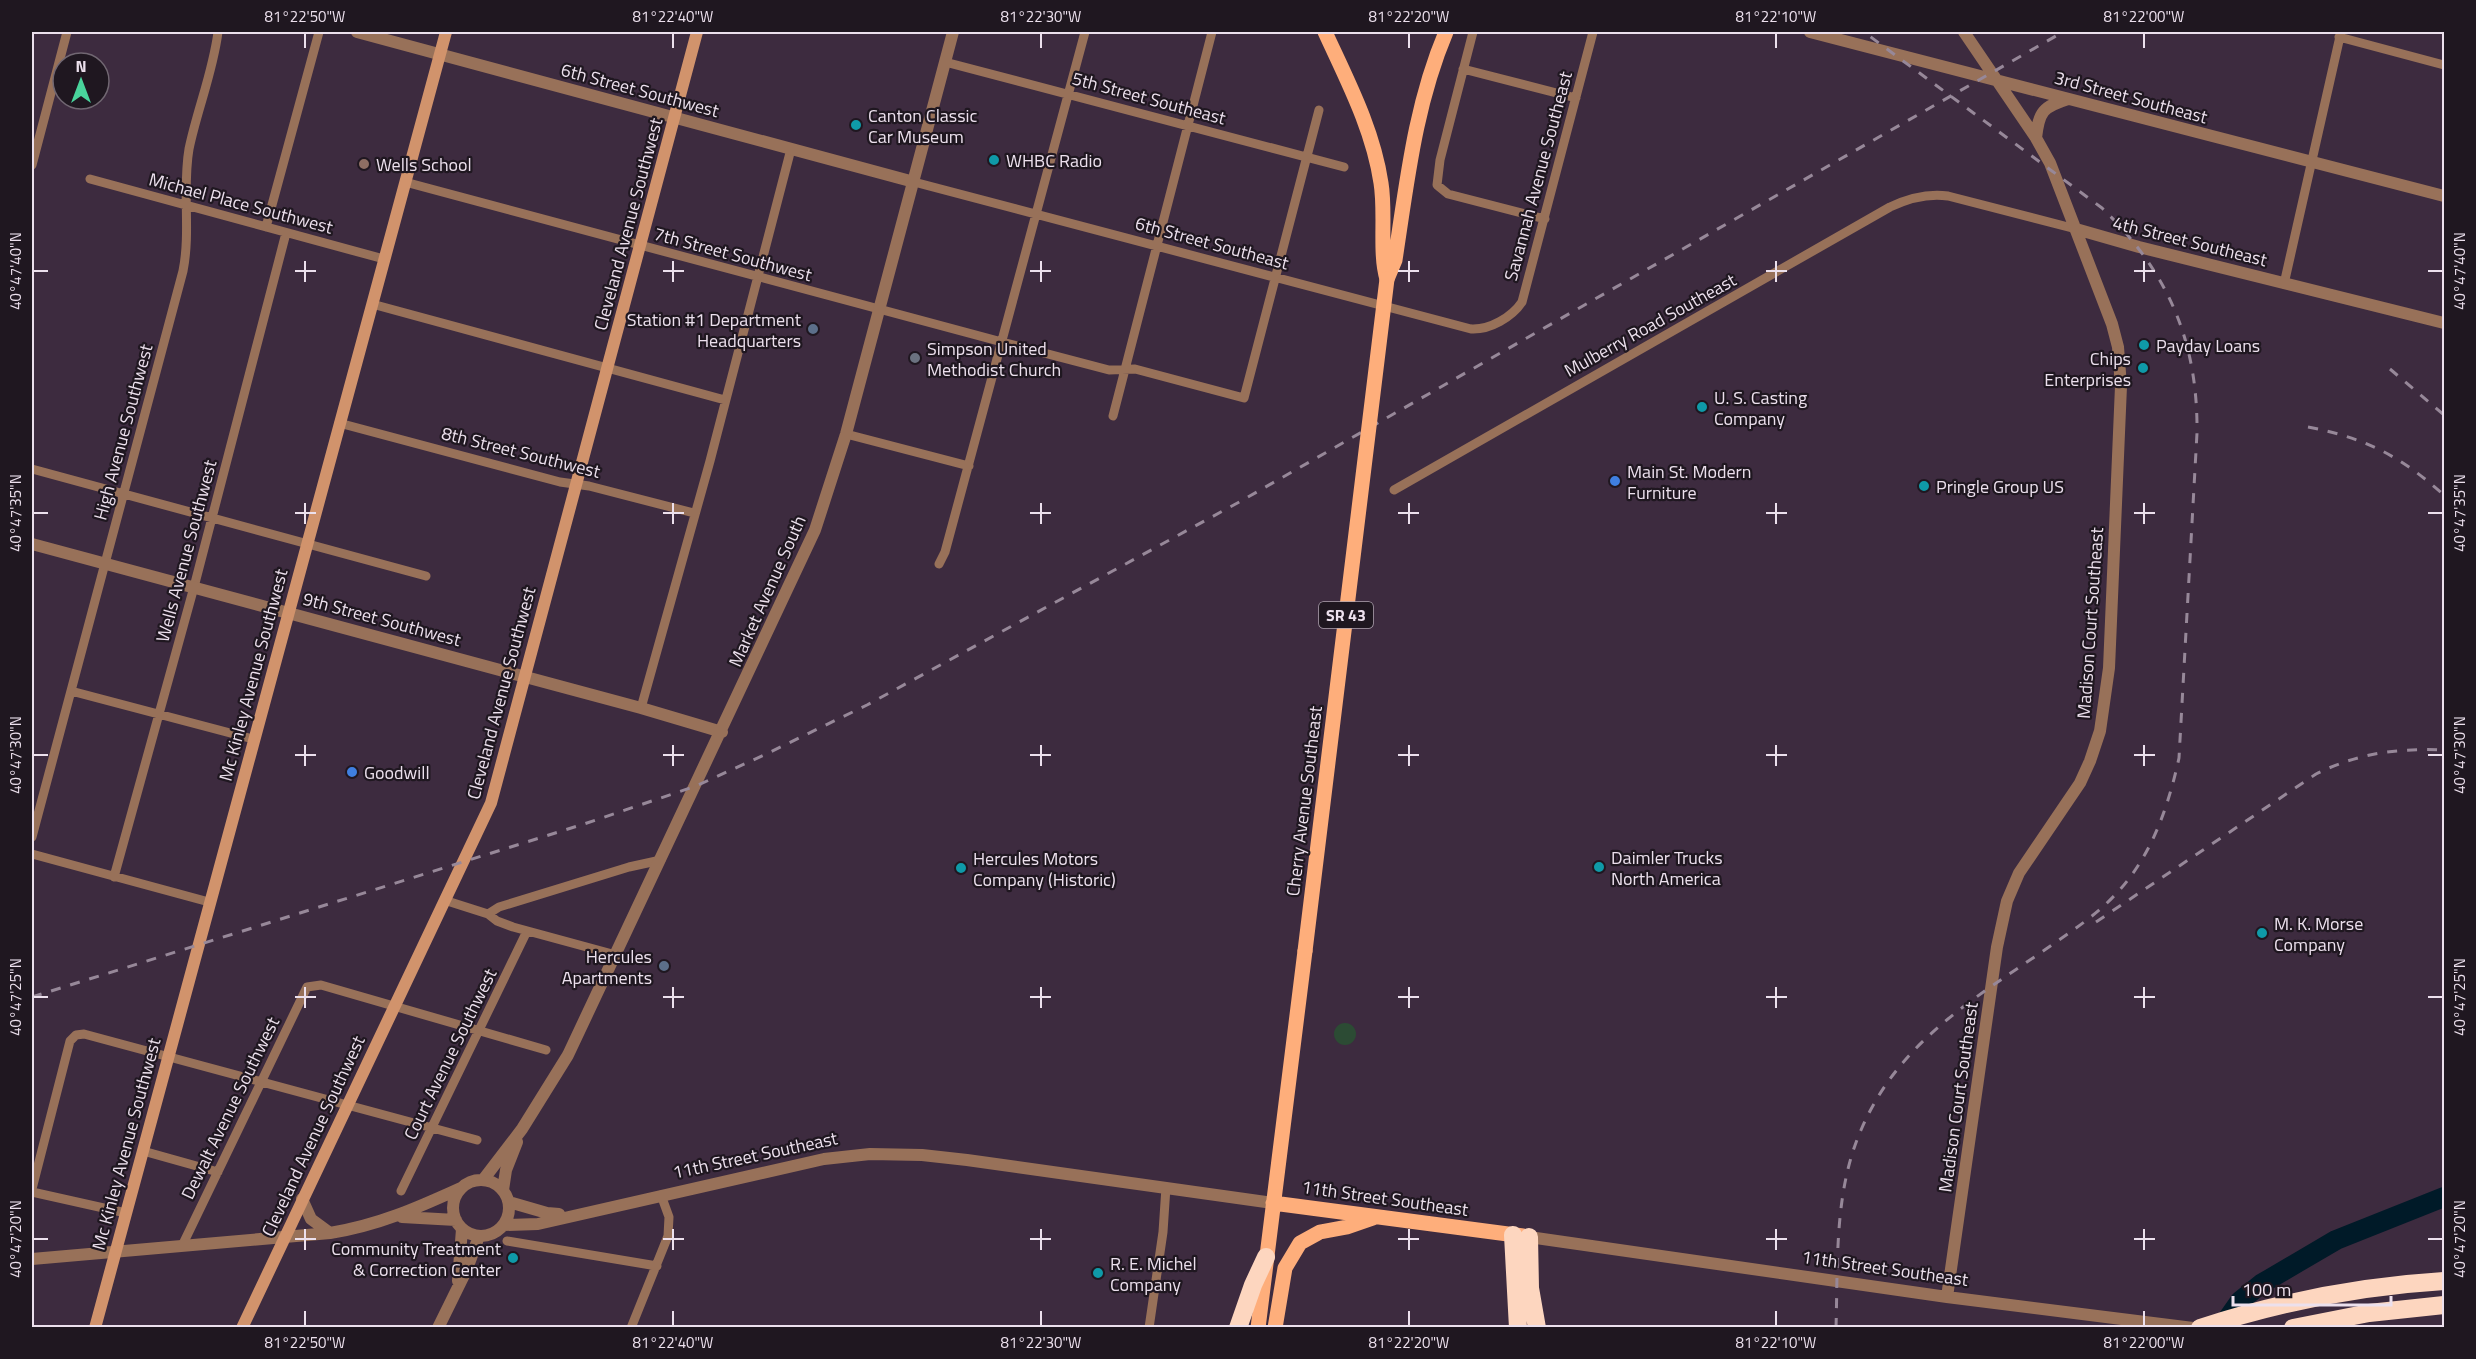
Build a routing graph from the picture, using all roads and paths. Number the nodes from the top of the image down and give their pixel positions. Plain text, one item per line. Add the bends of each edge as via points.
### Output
1 (67, 32) edge
2 (218, 32) edge
3 (319, 32) edge
4 (357, 32) edge
5 (446, 32) edge
6 (698, 32) edge
7 (953, 32) edge
8 (1085, 32) edge
9 (1212, 32) edge
10 (1325, 32) edge
11 (1446, 32) edge
12 (1473, 32) edge
13 (1593, 32) edge
14 (1810, 32) edge
15 (1964, 32) edge
16 (2340, 34) edge
17 (440, 54) junction
18 (945, 62) junction
19 (2445, 65) edge
20 (1463, 69) junction
21 (1998, 81) junction
22 (1069, 94) junction
23 (1576, 98) junction
24 (2068, 99) junction
25 (1319, 110) dead end
26 (674, 118) junction
27 (1188, 125) junction
28 (2036, 138) junction
29 (792, 149) junction
30 (1308, 158) junction
31 (2312, 163) junction
32 (32, 165) edge
33 (1344, 167) dead end
34 (90, 179) dead end
35 (405, 182) junction
36 (914, 182) junction
37 (1926, 195) joint
38 (2445, 196) edge
39 (187, 206) junction
40 (1036, 214) junction
41 (1545, 219) junction
42 (266, 227) junction
43 (2076, 229) junction
44 (286, 232) junction
45 (1156, 245) junction
46 (640, 246) junction
47 (384, 259) junction
48 (757, 277) junction
49 (1276, 278) junction
50 (1387, 279) junction
51 (2284, 284) junction
52 (372, 304) junction
53 (879, 310) junction
54 (1501, 320) joint
55 (2445, 323) edge
56 (1002, 342) junction
57 (608, 368) junction
58 (1125, 369) junction
59 (725, 400) junction
60 (1113, 416) dead end
61 (339, 423) junction
62 (846, 434) junction
63 (969, 466) junction
64 (32, 469) edge
65 (576, 484) junction
66 (1394, 490) dead end
67 (124, 494) junction
68 (694, 513) junction
69 (212, 517) junction
70 (307, 543) junction
71 (32, 544) edge
72 (106, 563) junction
73 (939, 564) dead end
74 (426, 576) dead end
75 (194, 587) junction
76 (288, 613) junction
77 (525, 677) junction
78 (71, 691) junction
79 (641, 708) junction
80 (159, 714) junction
81 (722, 732) junction
82 (253, 739) junction
83 (32, 837) edge
84 (32, 854) edge
85 (661, 860) junction
86 (114, 877) junction
87 (444, 900) junction
88 (209, 902) junction
89 (488, 914) junction
90 (527, 931) junction
91 (616, 955) junction
92 (394, 1006) junction
93 (479, 1031) junction
94 (546, 1050) dead end
95 (168, 1056) junction
96 (262, 1081) junction
97 (347, 1105) junction
98 (433, 1129) junction
99 (522, 1129) junction
100 (477, 1140) dead end
101 (143, 1151) junction
102 (218, 1172) junction
103 (483, 1180) junction
104 (1166, 1187) junction
105 (461, 1188) junction
106 (32, 1190) edge
107 (504, 1190) junction
108 (401, 1191) dead end
109 (661, 1195) junction
110 (302, 1199) junction
111 (509, 1203) junction
112 (1273, 1203) junction
113 (126, 1213) junction
114 (576, 1214) junction
115 (398, 1217) junction
116 (1375, 1217) junction
117 (459, 1224) junction
118 (504, 1226) junction
119 (330, 1233) junction
120 (479, 1236) junction
121 (1521, 1236) junction
122 (284, 1237) junction
123 (507, 1241) dead end
124 (182, 1246) junction
125 (115, 1253) junction
126 (1266, 1257) junction
127 (32, 1259) edge
128 (657, 1266) junction
129 (2445, 1281) edge
130 (457, 1285) junction
131 (1947, 1297) junction
132 (2445, 1305) edge
133 (95, 1328) edge
134 (242, 1328) edge
135 (438, 1328) edge
136 (631, 1328) edge
137 (1149, 1328) edge
138 (1238, 1328) edge
139 (1258, 1328) edge
140 (1275, 1328) edge
141 (1518, 1328) edge
142 (1537, 1328) edge
143 (2193, 1328) edge
144 (2199, 1328) edge
145 (2293, 1328) edge

1 - 32 street
2 - 39 street, High Avenue Southwest via 189,150
3 - 42 street
4 - 17 street, 6th Street Southwest
5 - 17 main road, Mc Kinley Avenue Southwest
6 - 26 main road, Cleveland Avenue Southwest
7 - 18 street, Market Avenue South
8 - 22 street
9 - 27 street
10 - 50 main road, Cherry Avenue Southeast / SR 43 via 1360,110 1376,159
11 - 50 main road, Cherry Avenue Southeast / SR 43 via 1418,114 1395,263
12 - 20 street
13 - 23 street, Savannah Avenue Southeast
14 - 21 street, 3rd Street Southeast
15 - 21 street, Madison Court Southeast
16 - 19 street
16 - 31 street
17 - 26 street, 6th Street Southwest
17 - 35 main road, Mc Kinley Avenue Southwest
18 - 22 street, 5th Street Southeast
18 - 36 street, Market Avenue South
20 - 23 street
20 - 41 street via 1440,160 1438,186 1448,194
21 - 24 street, 3rd Street Southeast
21 - 28 street, Madison Court Southeast
22 - 27 street, 5th Street Southeast
22 - 40 street
23 - 41 street, Savannah Avenue Southeast
24 - 28 street via 2043,111
24 - 31 street, 3rd Street Southeast
25 - 30 street
26 - 29 street, 6th Street Southwest
26 - 46 main road, Cleveland Avenue Southwest
27 - 30 street, 5th Street Southeast
27 - 45 street
28 - 43 street, Madison Court Southeast
29 - 36 street, 6th Street Southwest
29 - 48 street
30 - 33 street, 5th Street Southeast
30 - 49 street
31 - 38 street, 3rd Street Southeast
31 - 51 street
34 - 39 street, Michael Place Southwest
35 - 46 street, 7th Street Southwest
35 - 47 main road, Mc Kinley Avenue Southwest
36 - 40 street, 6th Street Southeast
36 - 53 street, Market Avenue South
37 - 43 street, 4th Street Southeast via 1948,196
37 - 66 street, Mulberry Road Southeast via 1890,207
39 - 42 street, Michael Place Southwest
39 - 67 street, High Avenue Southwest via 183,271
40 - 45 street, 6th Street Southeast
40 - 56 street
41 - 54 street, Savannah Avenue Southeast via 1522,302
42 - 44 street, Michael Place Southwest
43 - 51 street, 4th Street Southeast
43 - 131 street, Madison Court Southeast via 2112,324 2120,363 2105,701 2096,746 2084,775 2026,859 2007,902 1997,947
44 - 47 street, Michael Place Southwest
44 - 69 street, Wells Avenue Southwest
45 - 49 street, 6th Street Southeast
45 - 58 street
46 - 48 street, 7th Street Southwest
46 - 57 main road, Cleveland Avenue Southwest
47 - 52 main road, Mc Kinley Avenue Southwest
48 - 53 street, 7th Street Southwest
48 - 59 street
49 - 54 street, 6th Street Southeast via 1471,329
49 - 58 street, 7th Street Southwest via 1244,398
50 - 112 main road, Cherry Avenue Southeast / SR 43, bridge
51 - 55 street, 4th Street Southeast
52 - 57 street
52 - 61 main road, Mc Kinley Avenue Southwest
53 - 56 street, 7th Street Southwest
53 - 62 street, Market Avenue South
56 - 58 street, 7th Street Southwest via 1109,370
56 - 63 street
57 - 59 street
57 - 65 main road, Cleveland Avenue Southwest
58 - 60 street
59 - 68 street
61 - 65 street, 8th Street Southwest
61 - 70 main road, Mc Kinley Avenue Southwest
62 - 63 street
62 - 81 street, Market Avenue South via 815,531
63 - 73 street
64 - 67 street
65 - 68 street, 8th Street Southwest
65 - 77 main road, Cleveland Avenue Southwest
67 - 69 street
67 - 72 street, High Avenue Southwest
68 - 79 street
69 - 70 street
69 - 75 street, Wells Avenue Southwest
70 - 74 street
70 - 76 main road, Mc Kinley Avenue Southwest
71 - 72 street, 9th Street Southwest
72 - 75 street, 9th Street Southwest
72 - 78 street, High Avenue Southwest
75 - 76 street, 9th Street Southwest
75 - 80 street, Wells Avenue Southwest
76 - 77 street, 9th Street Southwest
76 - 82 main road, Mc Kinley Avenue Southwest
77 - 79 street, 9th Street Southwest
77 - 87 main road, Cleveland Avenue Southwest via 491,803
78 - 80 street
78 - 83 street, High Avenue Southwest
79 - 81 street, 9th Street Southwest
80 - 82 street
80 - 86 street, Wells Avenue Southwest
81 - 85 street, Market Avenue South
82 - 88 main road, Mc Kinley Avenue Southwest
84 - 86 street
85 - 89 street via 499,907
85 - 91 street, Market Avenue South
86 - 88 street
87 - 89 street
87 - 92 main road, Cleveland Avenue Southwest
88 - 95 main road, Mc Kinley Avenue Southwest
89 - 90 street
90 - 91 street
90 - 93 street, Court Avenue Southwest
91 - 99 street, Market Avenue South via 568,1055
92 - 93 street
92 - 96 street, Dewalt Avenue Southwest via 310,985 304,990
92 - 97 main road, Cleveland Avenue Southwest
93 - 94 street
93 - 98 street, Court Avenue Southwest
95 - 96 street
95 - 101 main road, Mc Kinley Avenue Southwest
95 - 106 street via 75,1035 70,1041
96 - 97 street
96 - 102 street, Dewalt Avenue Southwest
97 - 98 street
97 - 110 main road, Cleveland Avenue Southwest
98 - 100 street
98 - 108 street, Court Avenue Southwest
99 - 103 street, Market Avenue South
99 - 107 street, Market Avenue South via 506,1170
101 - 102 street
101 - 113 main road, Mc Kinley Avenue Southwest
102 - 124 street, Dewalt Avenue Southwest
103 - 105 street
103 - 107 street
104 - 109 street, 11th Street Southeast via 922,1155 870,1154 824,1159
104 - 112 street, 11th Street Southeast
104 - 137 street
105 - 115 street
105 - 117 street via 453,1204
106 - 113 street
107 - 111 street
109 - 114 street, 11th Street Southeast
109 - 128 street via 669,1228
110 - 119 street via 312,1219
110 - 122 main road, Cleveland Avenue Southwest
111 - 114 street, 11th Street Southeast via 547,1213
111 - 118 street
112 - 116 main road, 11th Street Southeast
112 - 126 main road, Cherry Avenue Southeast / SR 43
113 - 125 main road, Mc Kinley Avenue Southwest
114 - 118 street, 11th Street Southeast via 537,1224
115 - 117 street
115 - 119 street
116 - 121 main road, 11th Street Southeast
116 - 140 main road via 1320,1232 1300,1243 1285,1268
117 - 120 street
117 - 130 street
118 - 120 street
119 - 122 street
120 - 130 street
121 - 131 street, 11th Street Southeast
121 - 141 highway
121 - 142 highway
122 - 124 street
122 - 134 main road, Cleveland Avenue Southwest
123 - 128 street
124 - 125 street
125 - 127 street
125 - 133 main road, Mc Kinley Avenue Southwest
126 - 138 highway
126 - 139 main road, Cherry Avenue Southeast / SR 43
128 - 136 street
129 - 144 highway via 2314,1297
130 - 135 street
131 - 143 street, 11th Street Southeast
132 - 145 highway

